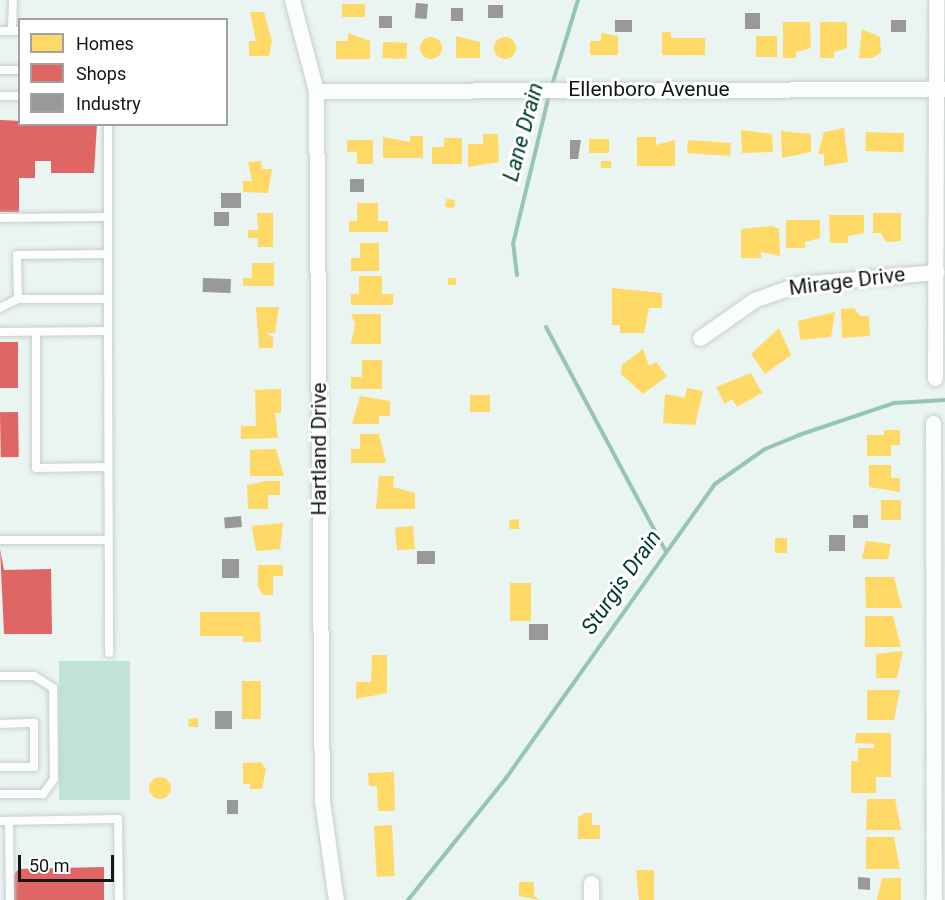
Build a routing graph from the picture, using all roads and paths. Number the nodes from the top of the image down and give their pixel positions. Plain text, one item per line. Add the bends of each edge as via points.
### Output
1 (13, 0) edge
2 (292, 0) edge
3 (936, 0) edge
4 (0, 31) edge
5 (16, 31) edge
6 (0, 70) edge
7 (18, 70) edge
8 (940, 89) edge
9 (316, 91) junction
10 (0, 96) edge
11 (18, 96) edge
12 (108, 126) edge
13 (108, 217) junction
14 (0, 218) edge
15 (108, 254) junction
16 (936, 272) junction
17 (18, 299) junction
18 (108, 299) junction
19 (0, 308) edge
20 (108, 331) junction
21 (0, 332) edge
22 (36, 332) junction
23 (700, 338) dead end
24 (935, 378) dead end
25 (933, 423) dead end
26 (108, 467) junction
27 (0, 540) edge
28 (109, 540) junction
29 (109, 653) dead end
30 (0, 676) edge
31 (0, 724) edge
32 (0, 768) edge
33 (0, 794) edge
34 (0, 821) edge
35 (9, 821) junction
36 (591, 883) dead end
37 (10, 900) edge
38 (118, 900) edge
39 (336, 900) edge
40 (591, 900) edge
41 (934, 900) edge

1 - 5 lane
2 - 9 street, Hartland Drive
3 - 8 street
4 - 5 lane
6 - 7 lane
8 - 9 street, Ellenboro Avenue
8 - 16 street
9 - 39 street, Hartland Drive via 322,801
10 - 11 lane
12 - 13 lane
13 - 14 lane
13 - 15 lane
15 - 17 lane via 17,255
15 - 18 lane
16 - 23 street, Mirage Drive via 799,284 754,300
16 - 24 street
17 - 18 lane
17 - 19 lane
18 - 20 lane
20 - 22 lane
20 - 26 lane
21 - 22 lane
22 - 26 lane via 36,468
25 - 41 street
26 - 28 lane
27 - 28 lane
28 - 29 lane
30 - 33 lane via 34,676 52,688 54,779 43,794
31 - 32 lane via 34,723 34,767
34 - 35 lane
35 - 37 lane
35 - 38 lane via 118,819
36 - 40 street

